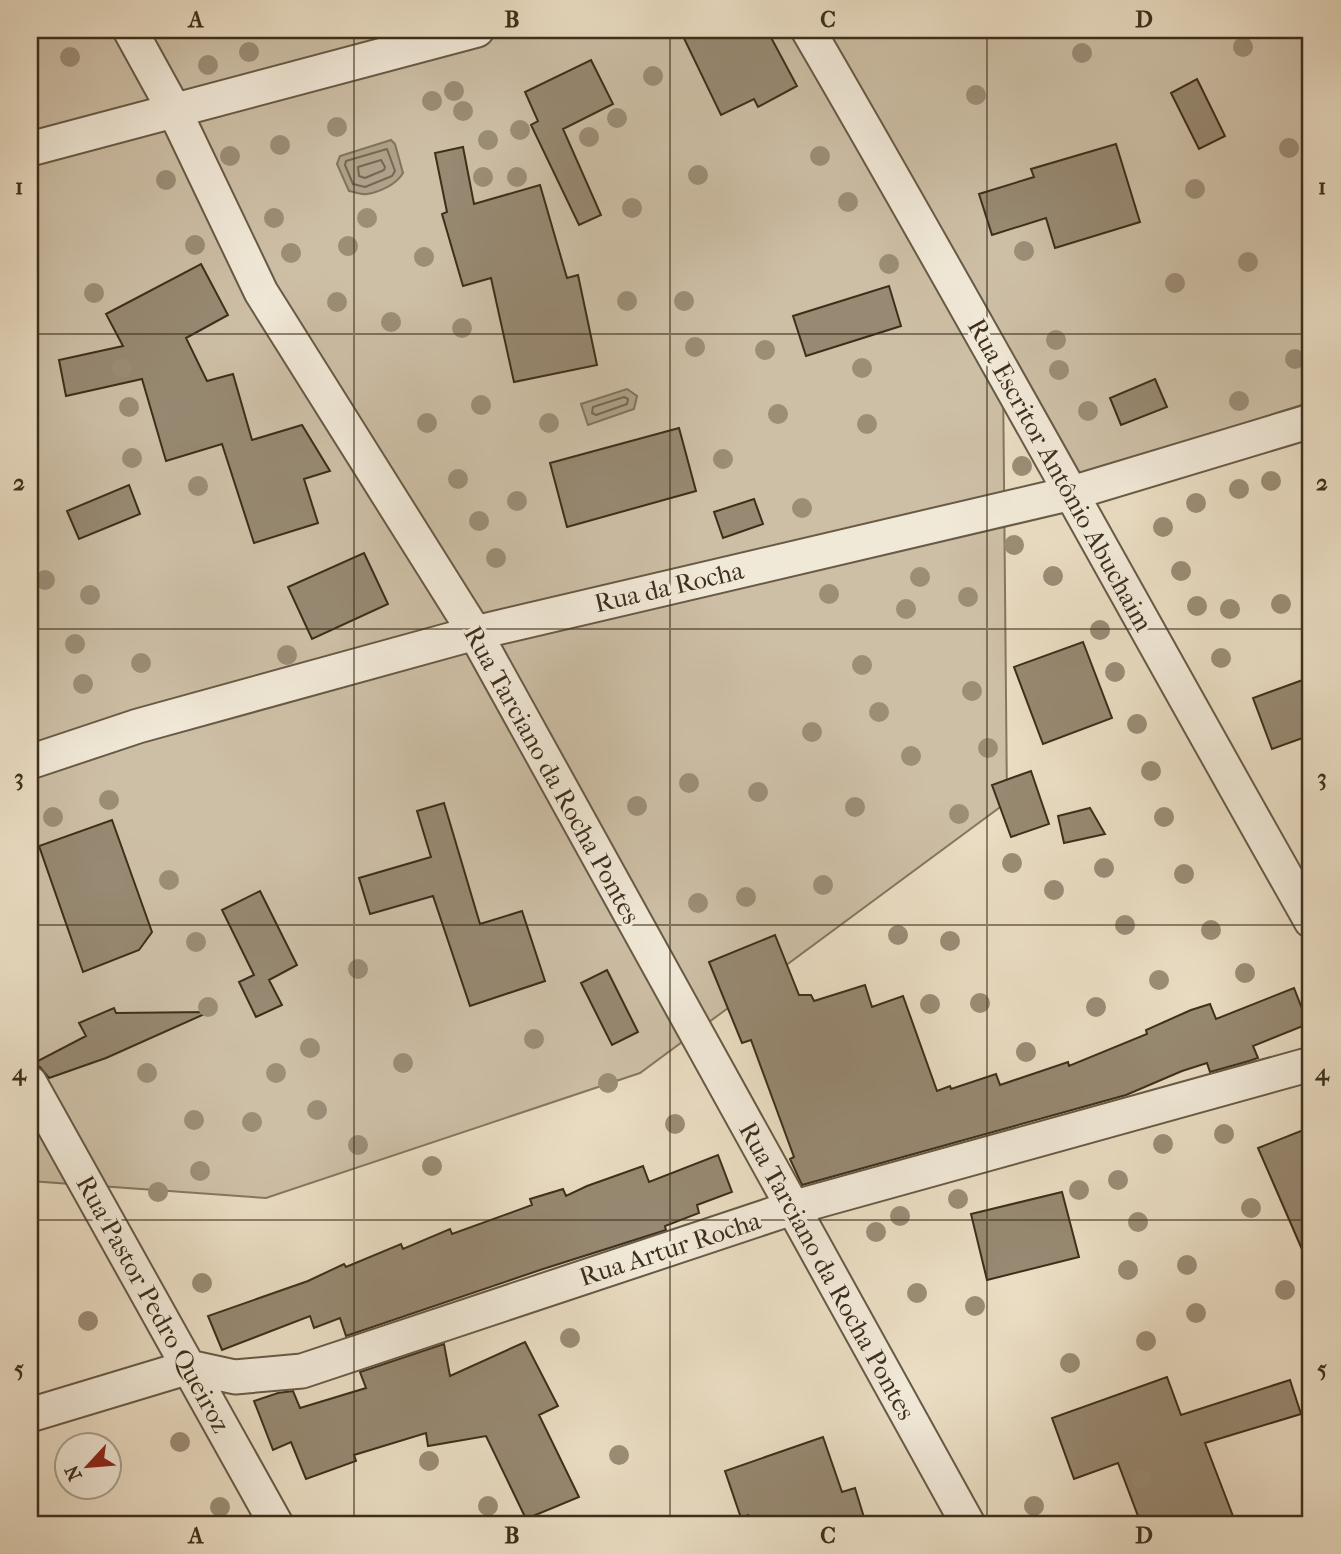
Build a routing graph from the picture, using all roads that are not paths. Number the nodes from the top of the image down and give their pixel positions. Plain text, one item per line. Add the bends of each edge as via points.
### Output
1 (130, 30) edge
2 (477, 30) edge
3 (808, 30) edge
4 (174, 110) junction
5 (30, 149) edge
6 (1311, 421) edge
7 (1072, 493) junction
8 (475, 633) junction
9 (30, 762) edge
10 (1311, 921) edge
11 (1311, 1064) edge
12 (30, 1083) edge
13 (792, 1208) junction
14 (190, 1367) junction
15 (30, 1415) edge
16 (276, 1524) edge
17 (968, 1524) edge

1 - 4 street, Rua Tarciano da Rocha Pontes
2 - 4 street
3 - 7 street, Rua Escritor Antônio Abuchaim
4 - 5 street
4 - 8 street, Rua Tarciano da Rocha Pontes via 261,292
6 - 7 street, Rua da Rocha
7 - 8 street, Rua da Rocha
7 - 10 street, Rua Escritor Antônio Abuchaim
8 - 9 street, Rua da Rocha via 138,726
8 - 13 street, Rua Tarciano da Rocha Pontes
11 - 13 street, Rua Artur Rocha
12 - 14 street, Rua Pastor Pedro Queiroz
13 - 14 street, Rua Artur Rocha via 302,1371 235,1377
13 - 17 street, Rua Tarciano da Rocha Pontes
14 - 15 street, Rua Artur Rocha
14 - 16 street, Rua Pastor Pedro Queiroz

